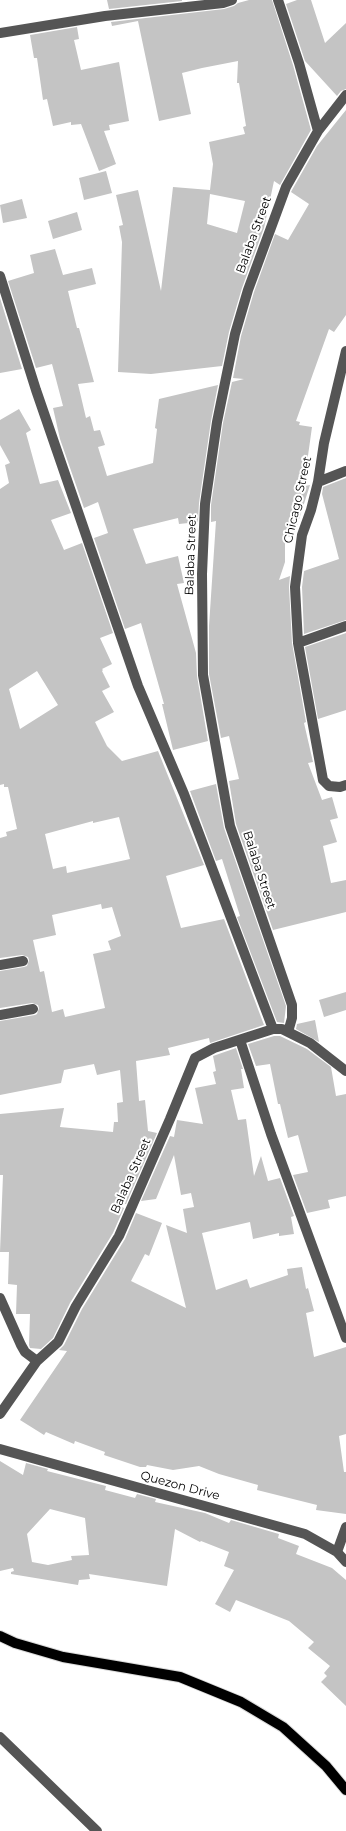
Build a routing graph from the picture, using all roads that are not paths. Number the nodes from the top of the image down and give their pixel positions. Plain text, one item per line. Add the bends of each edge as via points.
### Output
1 (232, 0) edge
2 (278, 0) edge
3 (0, 33) edge
4 (346, 95) edge
5 (318, 131) junction
6 (0, 276) edge
7 (346, 351) edge
8 (346, 471) edge
9 (318, 482) junction
10 (346, 626) edge
11 (298, 643) junction
12 (343, 786) edge
13 (23, 961) dead end
14 (0, 965) edge
15 (33, 1009) dead end
16 (0, 1015) edge
17 (273, 1030) junction
18 (288, 1032) junction
19 (240, 1040) junction
20 (346, 1071) edge
21 (0, 1298) edge
22 (346, 1338) edge
23 (37, 1361) junction
24 (0, 1414) edge
25 (0, 1449) edge
26 (346, 1527) edge
27 (337, 1552) junction
28 (346, 1562) edge
29 (0, 1636) edge
30 (0, 1737) edge
31 (346, 1790) edge
32 (97, 1831) edge

1 - 3 street via 105,16
2 - 5 street
4 - 5 street, Balaba Street
5 - 18 street, Balaba Street via 286,187 250,284 235,334 217,422 205,504 202,574 204,675 230,826 292,1005
6 - 17 street via 36,390 138,686 184,794
7 - 9 street, Chicago Street via 324,443
8 - 9 street
9 - 11 street, Chicago Street via 302,535 295,587
10 - 11 street
11 - 12 street, Chicago Street via 323,780 329,786
13 - 14 street
15 - 16 street
17 - 18 street
17 - 19 street, Balaba Street
18 - 20 street via 310,1044
19 - 22 street via 274,1142
19 - 23 street, Balaba Street via 214,1048 195,1058 119,1236 76,1306 58,1342
21 - 23 street via 25,1352
23 - 24 street, Balaba Street
25 - 27 street, Quezon Drive via 305,1534
26 - 27 street
27 - 28 street, Quezon Drive
29 - 31 main road via 14,1643 63,1657 180,1677 241,1702 283,1727 326,1766
30 - 32 street

